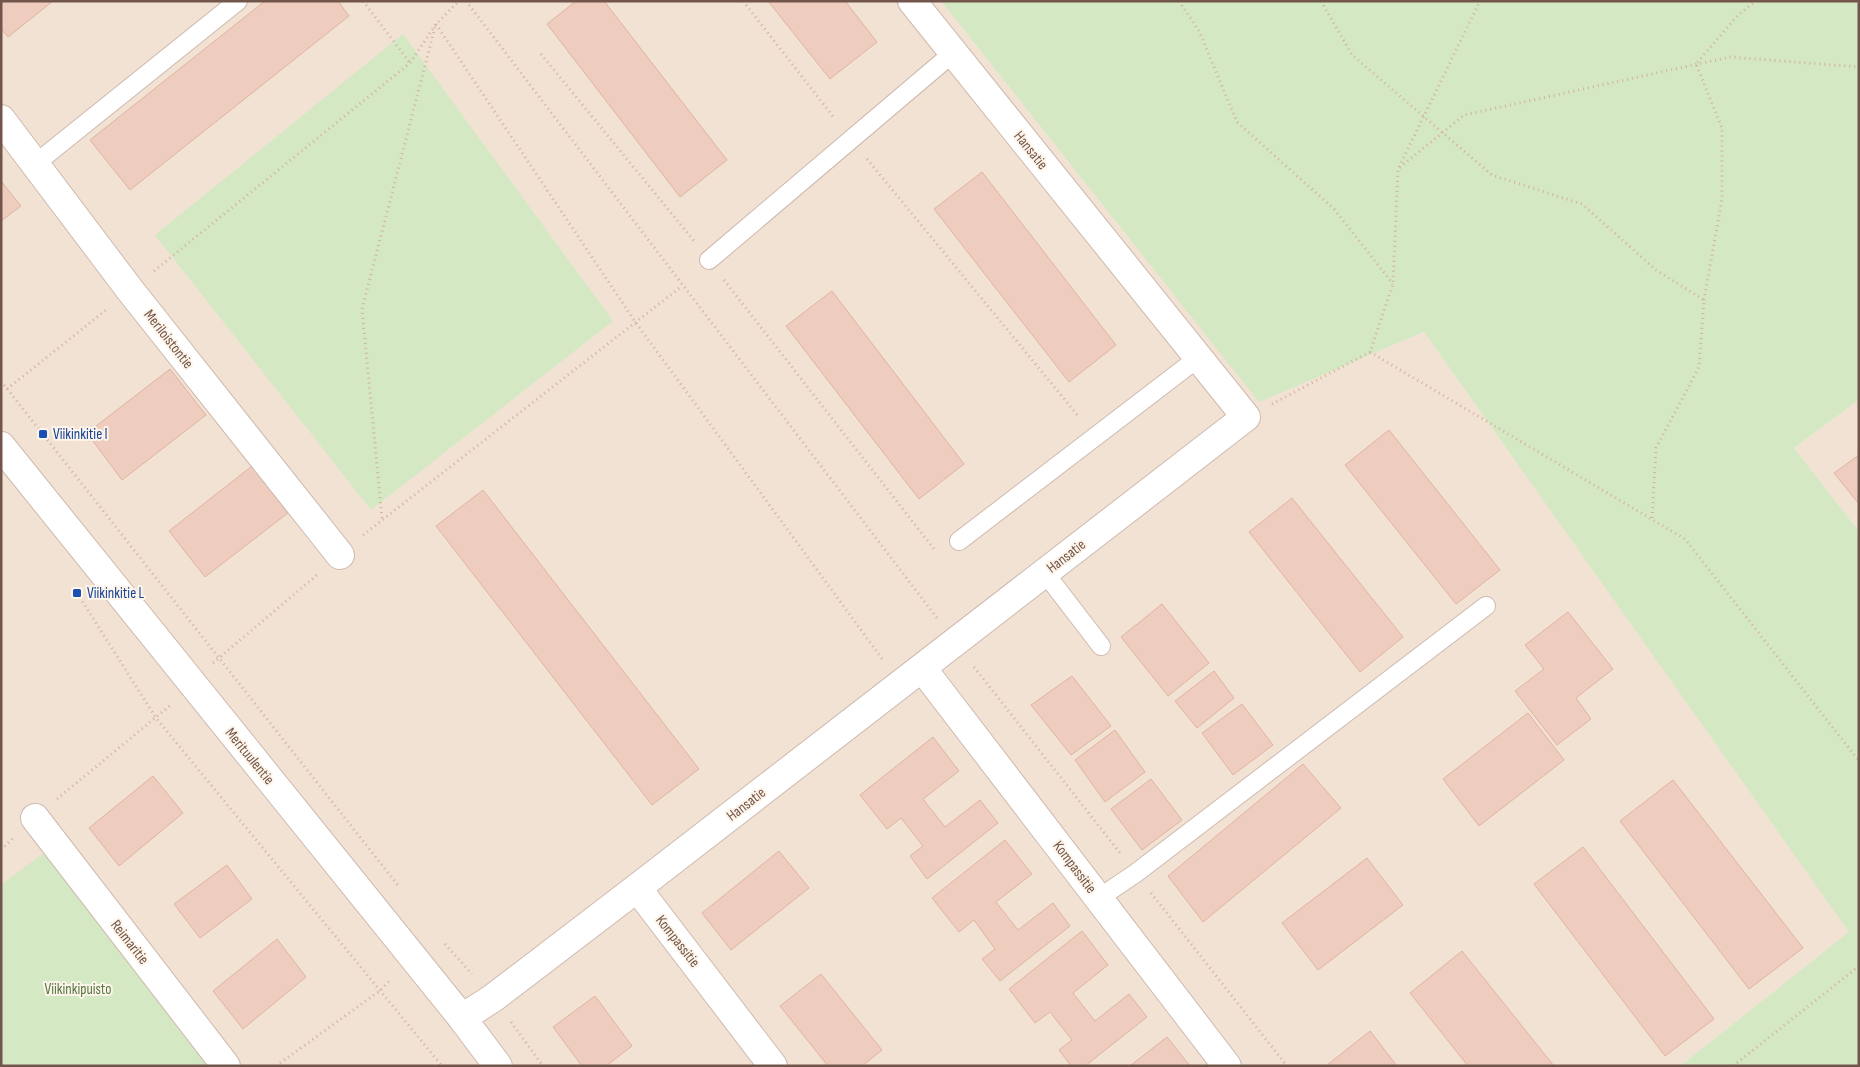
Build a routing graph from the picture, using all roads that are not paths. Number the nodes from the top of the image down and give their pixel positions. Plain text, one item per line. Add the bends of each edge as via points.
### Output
1 (238, 1) edge
2 (912, 1) edge
3 (953, 53) junction
4 (1, 119) edge
5 (35, 164) junction
6 (709, 260) road end
7 (1198, 358) junction
8 (1, 446) edge
9 (959, 541) road end
10 (340, 555) dead end
11 (1045, 573) junction
12 (1486, 606) dead end
13 (1101, 646) dead end
14 (912, 676) junction
15 (35, 818) dead end
16 (637, 888) junction
17 (1099, 898) junction
18 (462, 1018) junction
19 (226, 1066) edge
20 (498, 1066) edge
21 (773, 1066) edge
22 (1227, 1066) edge

1 - 5 lane
2 - 3 street, Hansatie
3 - 6 lane
3 - 7 street, Hansatie
4 - 5 street, Meriloistontie
5 - 10 street, Meriloistontie via 130,290
7 - 9 lane
7 - 11 street, Hansatie via 1246,417
8 - 18 street, Merituulentie
11 - 13 lane
11 - 14 street, Hansatie
12 - 17 lane
14 - 16 street, Hansatie
14 - 17 street, Kompassitie
15 - 19 street, Reimaritie
16 - 18 street, Hansatie
16 - 21 street, Kompassitie
17 - 22 street, Kompassitie
18 - 20 street, Merituulentie

